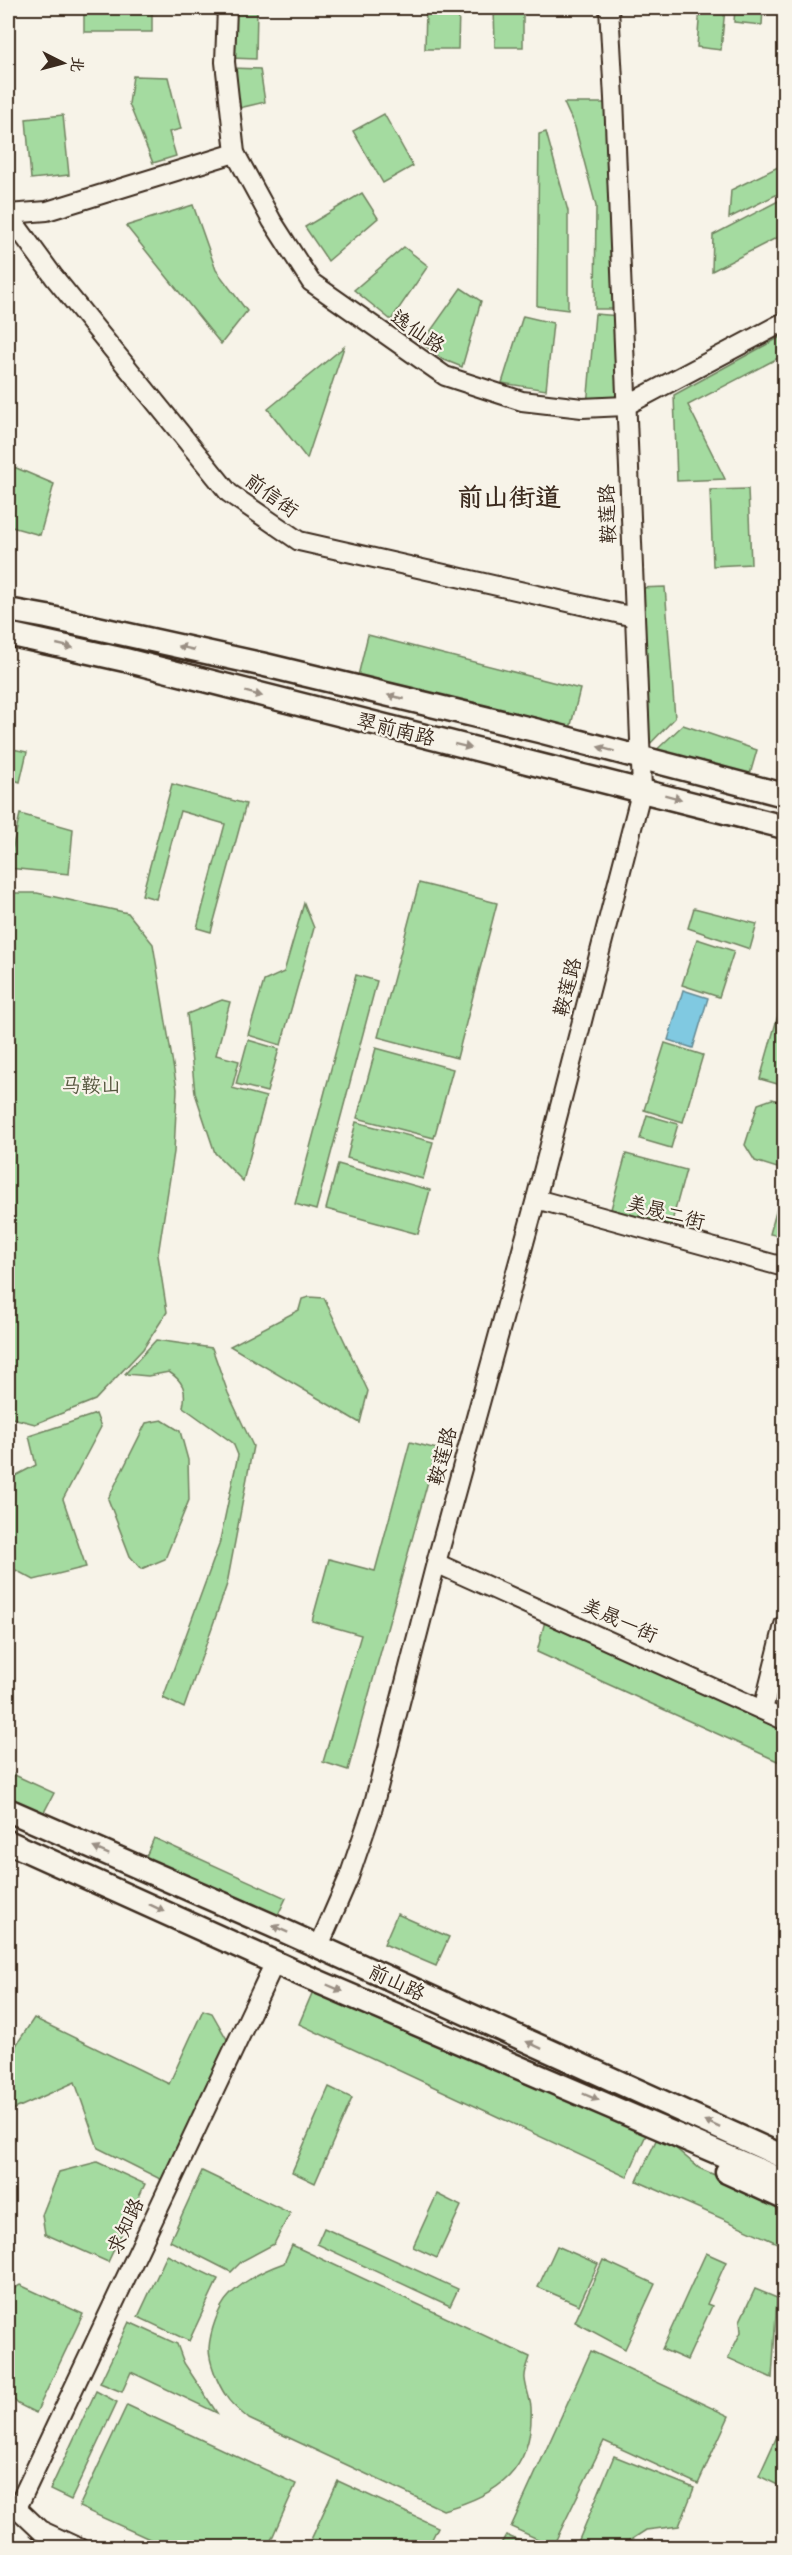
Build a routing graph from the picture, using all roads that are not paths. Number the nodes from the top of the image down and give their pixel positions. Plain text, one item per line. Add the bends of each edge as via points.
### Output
1 (227, 8) edge
2 (609, 8) edge
3 (235, 153) junction
4 (8, 214) edge
5 (784, 321) edge
6 (625, 406) junction
7 (8, 610) edge
8 (634, 617) junction
9 (8, 634) edge
10 (642, 759) junction
11 (642, 789) junction
12 (784, 795) edge
13 (784, 827) edge
14 (536, 1199) junction
15 (784, 1267) edge
16 (436, 1563) junction
17 (784, 1625) edge
18 (762, 1710) junction
19 (784, 1720) edge
20 (8, 1810) edge
21 (8, 1842) edge
22 (319, 1946) junction
23 (275, 1962) junction
24 (656, 2125) junction
25 (778, 2153) edge
26 (784, 2181) edge
27 (784, 2198) edge
28 (79, 2547) edge

1 - 3 street, 逸仙路 via 225,62
2 - 6 street, 鞍莲路
3 - 4 street via 47,211
3 - 6 street, 逸仙路 via 311,282 445,376 522,401 582,408
4 - 8 street, 前信街 via 54,277 229,493 299,541
5 - 6 street, 逸仙路
6 - 8 street, 鞍莲路
10 -> 7 main road, 翠前南路 via 265,665
8 - 10 street, 鞍莲路
9 -> 11 main road, 翠前南路
10 - 11 street, 鞍莲路
10 - 12 main road, 翠前南路
11 -> 13 main road, 翠前南路
11 - 14 street, 鞍莲路
14 - 15 street, 美晟二街
14 - 16 street, 鞍莲路
16 - 18 street, 美晟一街
16 - 22 street, 鞍莲路 via 373,1807
17 - 18 street
18 - 19 street, 美晟一街
22 -> 20 main road, 前山路
21 -> 23 main road, 前山路
25 -> 22 main road, 前山路
23 -> 24 main road, 前山路
23 - 28 street, 求知路 via 17,2508 40,2530
24 - 26 main road, 前山路
24 - 27 main road via 707,2163

